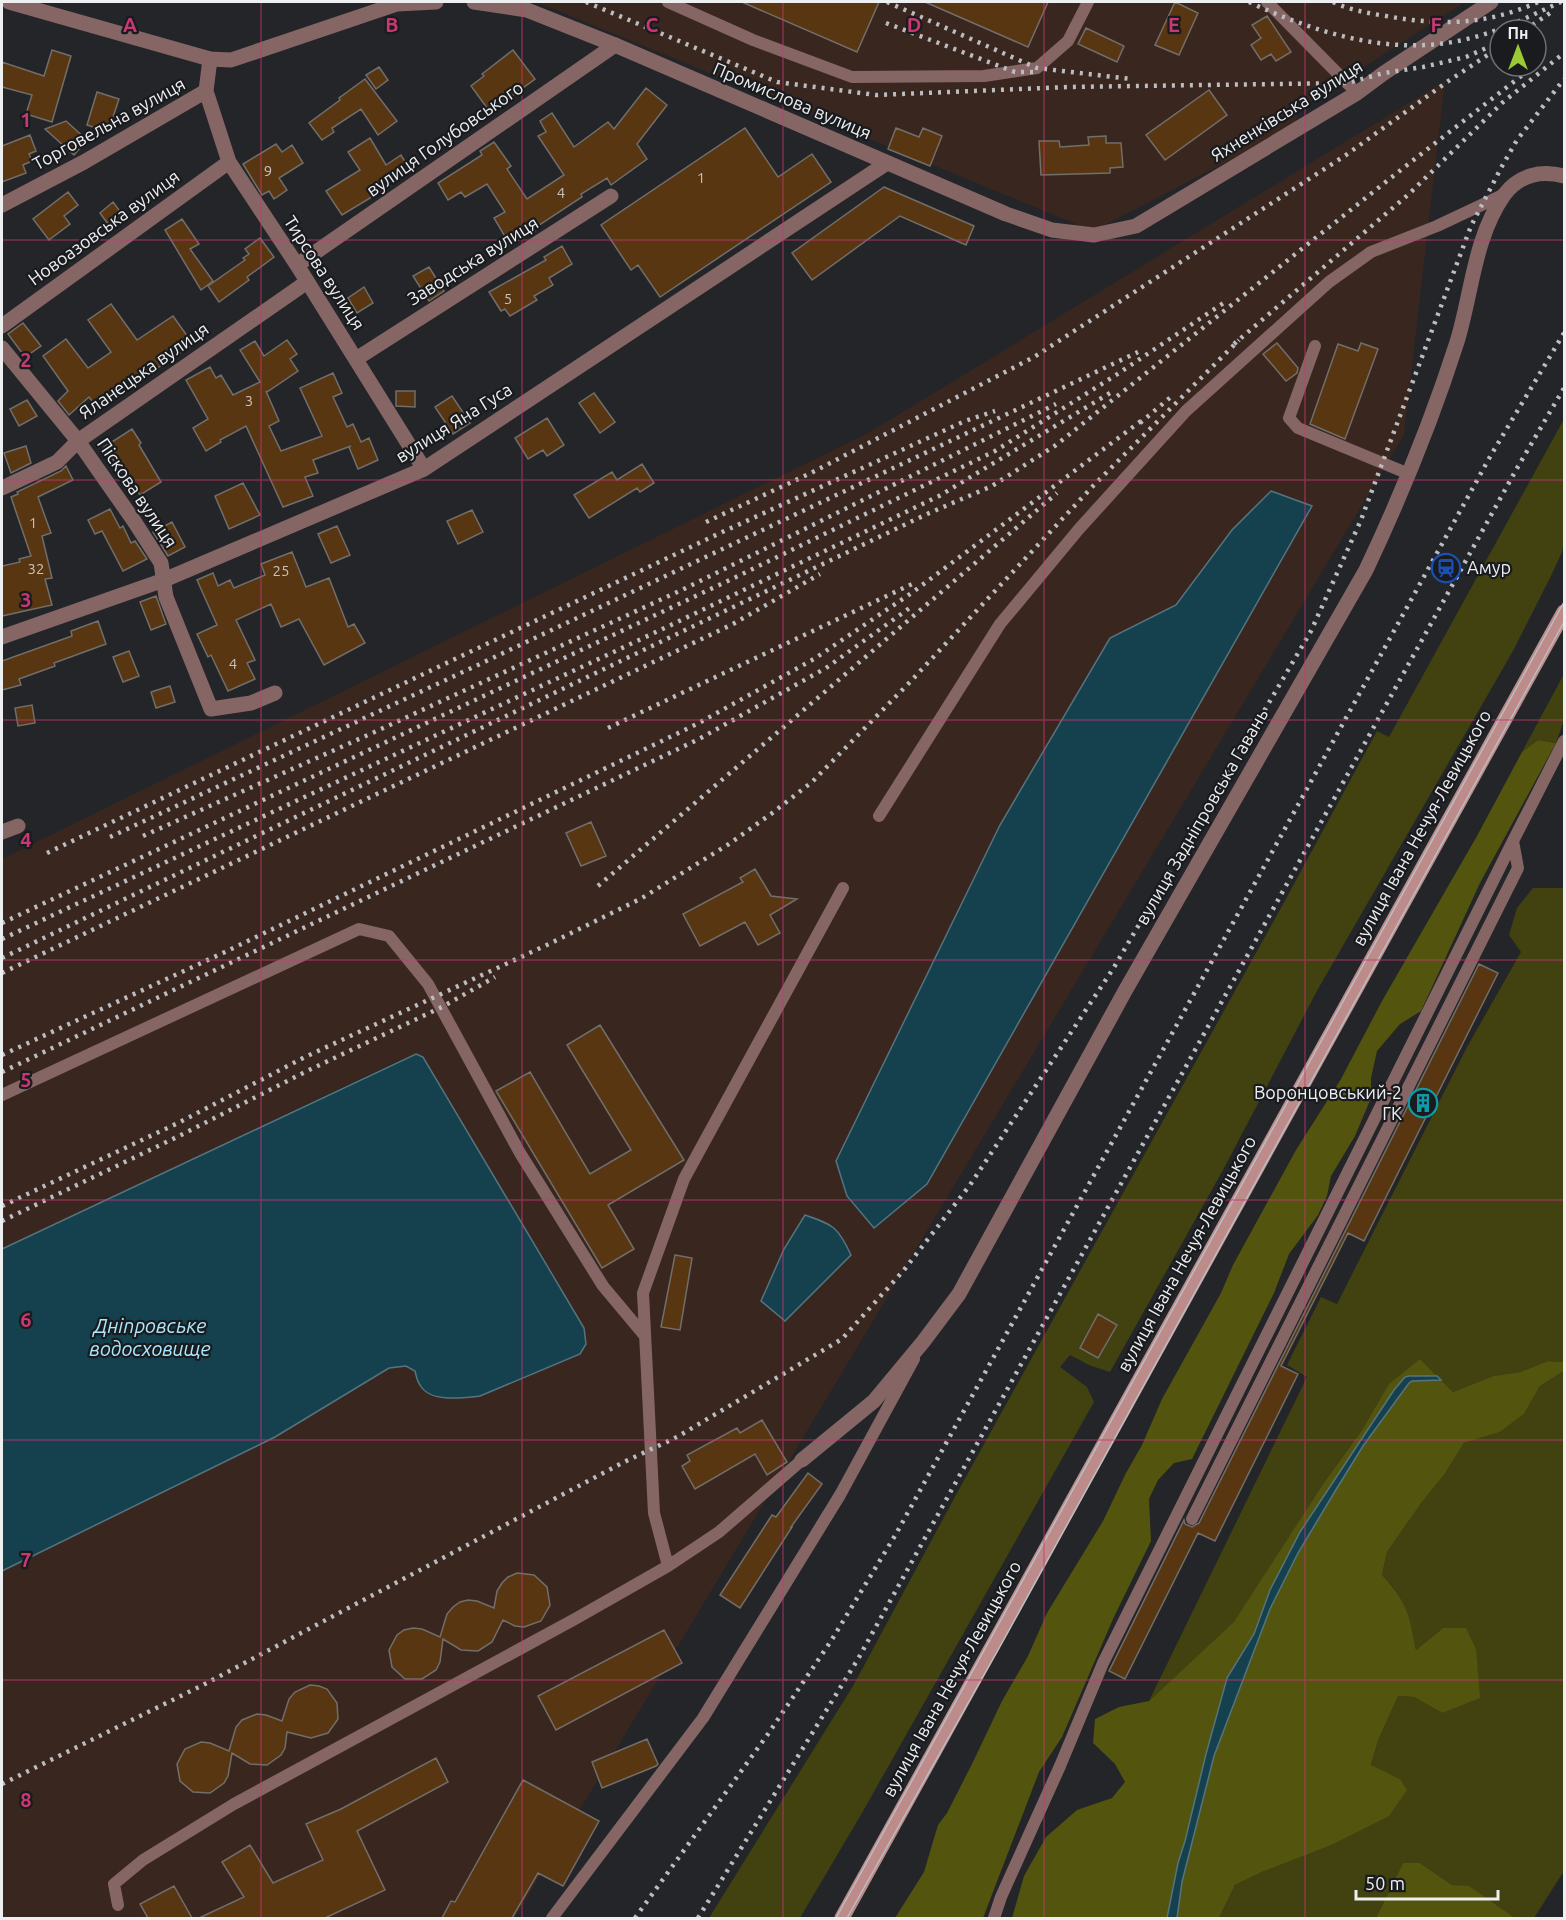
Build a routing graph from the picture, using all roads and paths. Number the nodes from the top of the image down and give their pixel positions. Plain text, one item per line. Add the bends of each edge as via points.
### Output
1 (9, 2) edge
2 (436, 2) edge
3 (474, 2) edge
4 (668, 2) edge
5 (1088, 2) edge
6 (1267, 2) edge
7 (1491, 2) edge
8 (615, 45) junction
9 (210, 59) junction
10 (206, 92) junction
11 (1357, 93) junction
12 (229, 162) junction
13 (887, 163) junction
14 (1564, 176) edge
15 (1505, 194) junction
16 (611, 196) dead end
17 (2, 205) edge
18 (1094, 235) joint
19 (297, 265) junction
20 (307, 282) junction
21 (2, 326) edge
22 (1315, 346) dead end
23 (2, 348) edge
24 (356, 359) junction
25 (78, 441) junction
26 (424, 470) junction
27 (1409, 474) junction
28 (2, 488) edge
29 (164, 580) junction
30 (1564, 612) edge
31 (2, 637) edge
32 (275, 693) dead end
33 (1564, 741) edge
34 (879, 816) dead end
35 (18, 826) dead end
36 (2, 832) edge
37 (1513, 841) junction
38 (843, 888) dead end
39 (2, 1095) edge
40 (644, 1335) junction
41 (923, 1342) junction
42 (802, 1460) joint
43 (1192, 1519) dead end
44 (668, 1566) junction
45 (118, 1905) dead end
46 (552, 1918) edge
47 (842, 1918) edge
48 (994, 1918) edge

1 - 9 street
2 - 9 street via 397,4 231,60
3 - 8 street, Промислова вулиця via 527,10
4 - 5 lane via 753,40 852,77 984,76 1036,68 1068,41
6 - 11 lane
7 - 11 street, Яхненківська вулиця
8 - 13 street, Промислова вулиця
8 - 19 street, вулиця Голубовського
9 - 10 street, Торговельна вулиця
10 - 12 street, Тирсова вулиця
10 - 17 street, Торговельна вулиця
11 - 18 street, Яхненківська вулиця via 1136,226
12 - 19 street, Тирсова вулиця
12 - 21 street, Новоазовська вулиця
13 - 18 street, Промислова вулиця via 1006,214 1052,230
13 - 26 street, вулиця Яна Гуса
14 - 15 street, вулиця Задніпровська Гавань via 1529,175
15 - 27 street, вулиця Задніпровська Гавань via 1483,241 1457,339
15 - 34 lane via 1371,252 1329,282 1186,411 1000,624
16 - 24 street, Заводська вулиця
19 - 20 street, Тирсова вулиця
20 - 24 street, Тирсова вулиця
20 - 25 street, Яланецька вулиця
22 - 27 lane via 1289,418 1298,428
23 - 25 street, Піскова вулиця
24 - 26 street, Тирсова вулиця
25 - 28 street, Яланецька вулиця via 57,462
25 - 29 street, Піскова вулиця via 161,563
26 - 29 street, вулиця Яна Гуса
27 - 41 street, вулиця Задніпровська Гавань via 1366,570 1125,991 959,1294
29 - 31 street, вулиця Яна Гуса
29 - 32 street, Піскова вулиця via 166,597 211,709 250,703
30 - 47 main road, вулиця Івана Нечуя-Левицького
33 - 37 lane
35 - 36 street
37 - 43 lane via 1518,868
37 - 48 lane via 1103,1663
38 - 40 lane via 684,1179 643,1293
39 - 40 lane via 358,929 389,936 428,984 520,1153 603,1286
40 - 44 lane via 654,1513
41 - 42 street, вулиця Задніпровська Гавань via 874,1401
41 - 46 lane via 840,1495 703,1718
42 - 44 lane via 719,1532
44 - 45 lane via 183,1835 114,1884

